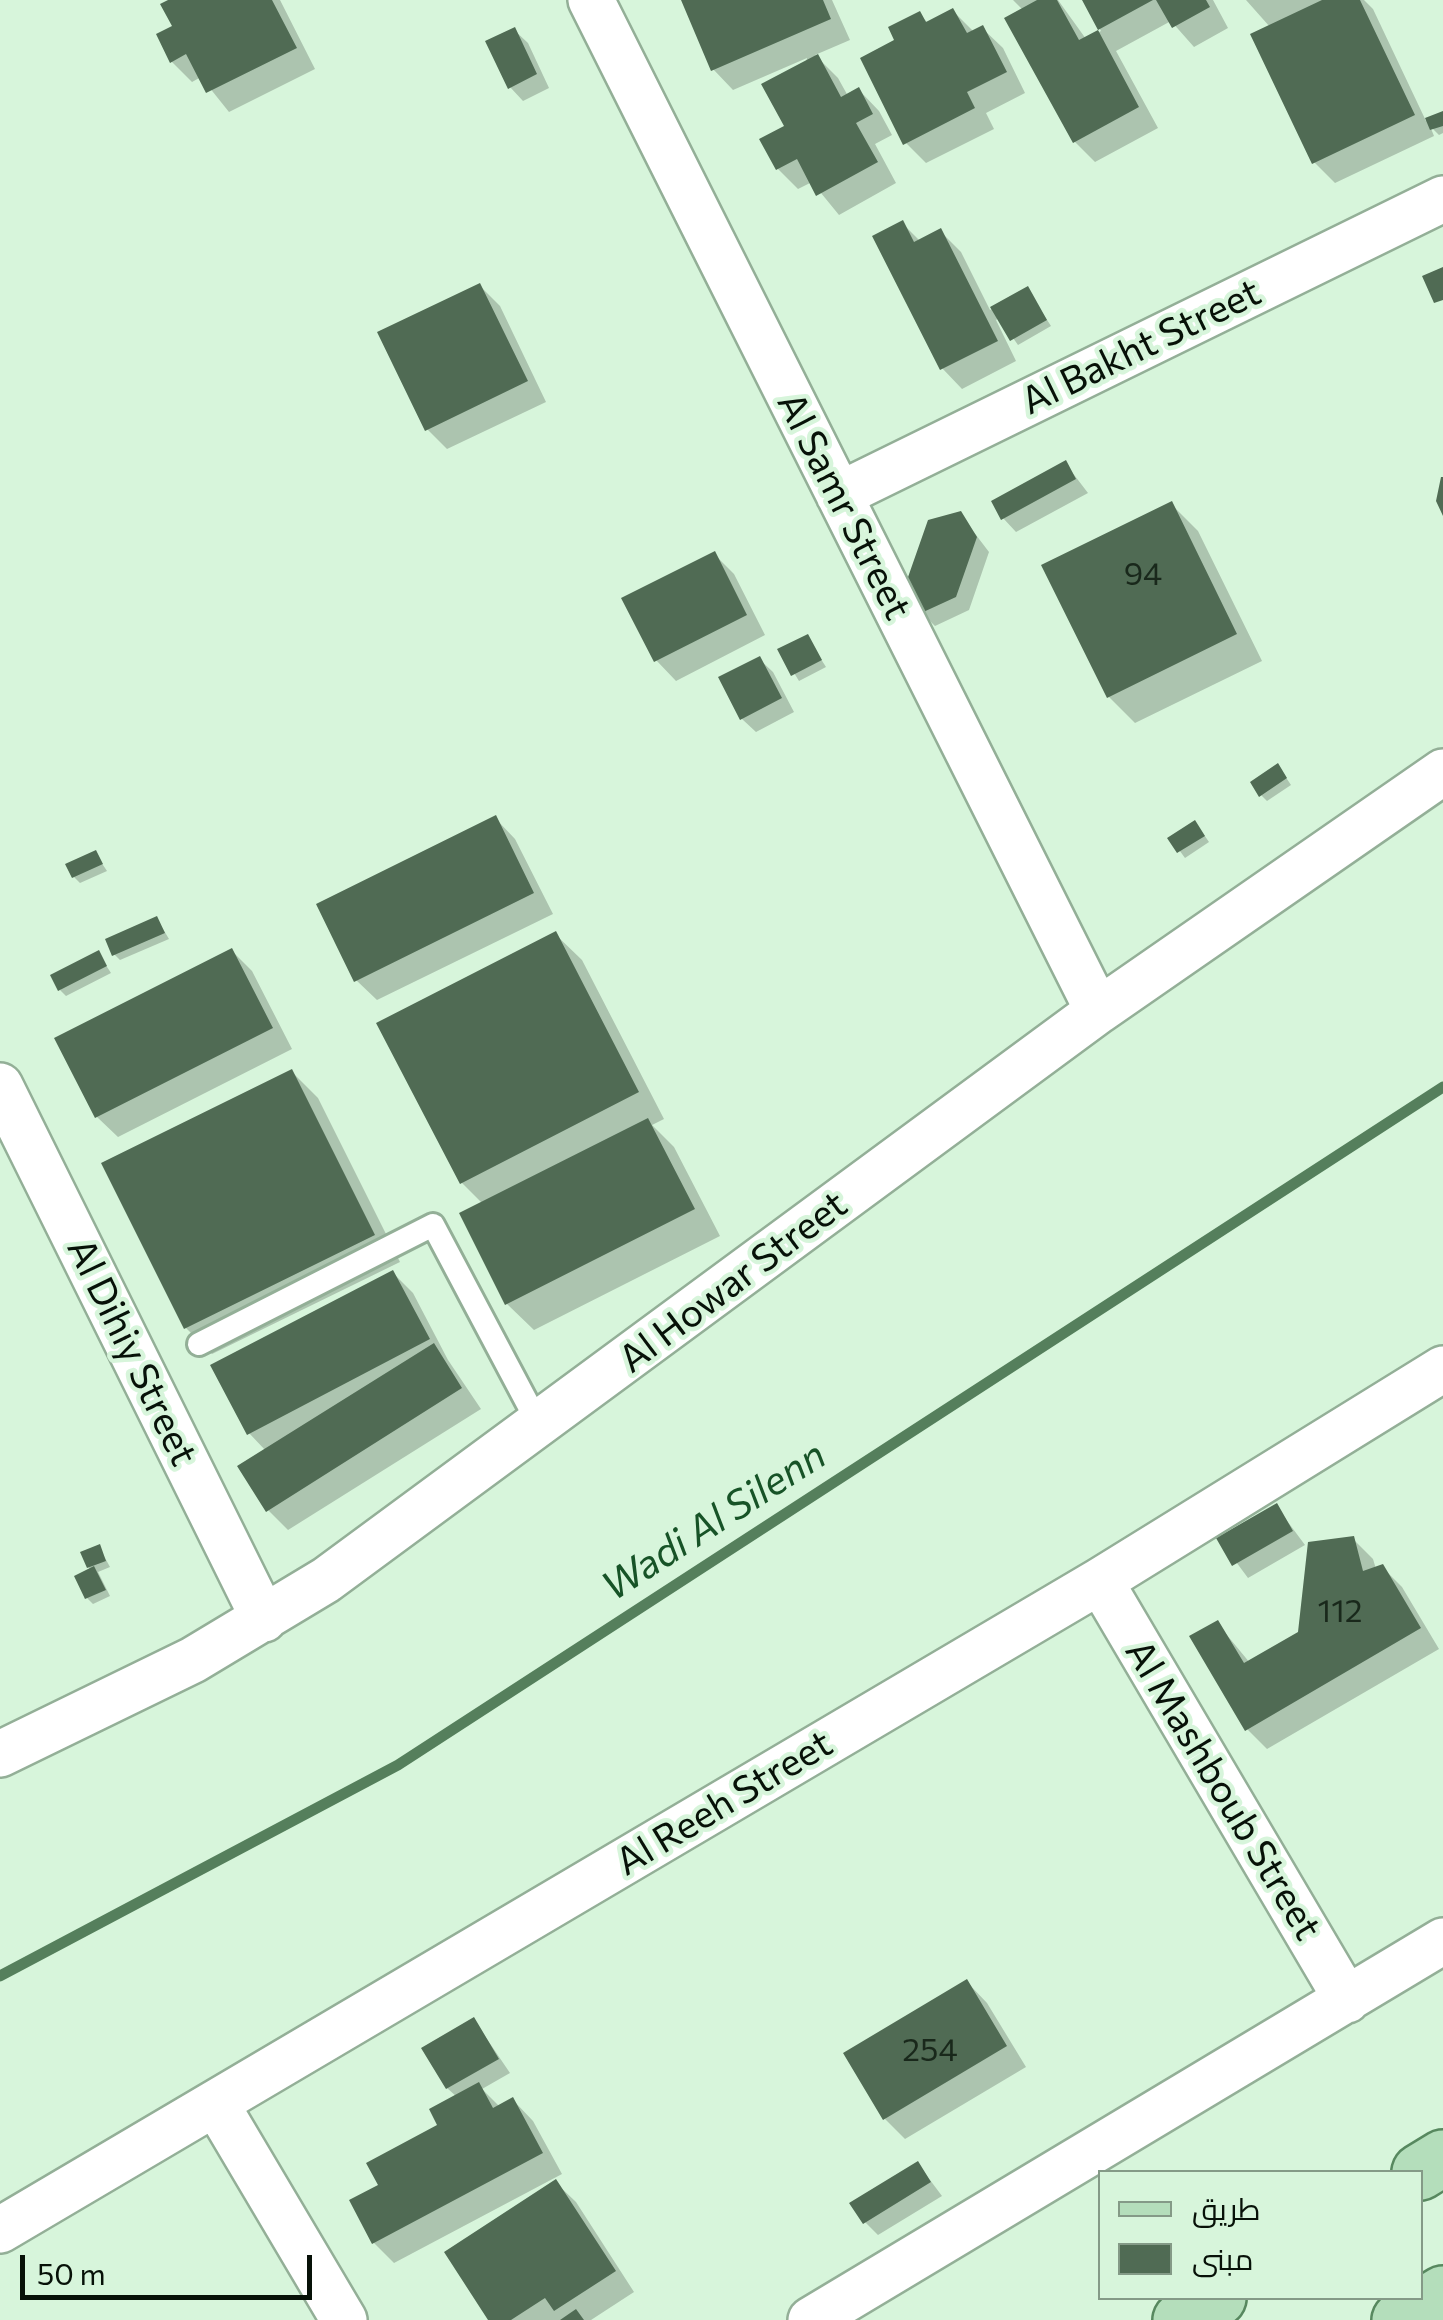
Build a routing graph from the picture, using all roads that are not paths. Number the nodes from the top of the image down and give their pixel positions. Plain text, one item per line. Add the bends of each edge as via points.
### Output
1 (591, 0) edge
2 (1443, 199) edge
3 (838, 495) junction
4 (1443, 772) edge
5 (1098, 1011) junction
6 (0, 1086) edge
7 (199, 1344) dead end
8 (1443, 1369) edge
9 (539, 1426) junction
10 (1100, 1581) junction
11 (264, 1619) junction
12 (0, 1754) edge
13 (1443, 1941) edge
14 (1347, 2000) junction
15 (216, 2104) junction
16 (0, 2230) edge
17 (1443, 2294) edge
18 (1215, 2300) edge
19 (344, 2320) edge
20 (811, 2320) edge
21 (1181, 2320) edge
22 (1400, 2320) edge

1 - 3 street, Al Samr Street
2 - 3 street, Al Bakht Street
3 - 5 street, Al Samr Street
4 - 5 street, Al Howar Street
5 - 9 street, Al Howar Street
6 - 11 street, Al Dihiy Street
7 - 9 lane via 433,1225
8 - 10 street, Al Reeh Street
9 - 11 street, Al Howar Street
10 - 14 street, Al Mashboub Street
10 - 15 street, Al Reeh Street
11 - 12 street, Al Howar Street via 164,1676
13 - 14 street
14 - 20 street
15 - 16 street, Al Reeh Street
15 - 19 street
17 - 22 main road
18 - 21 main road

